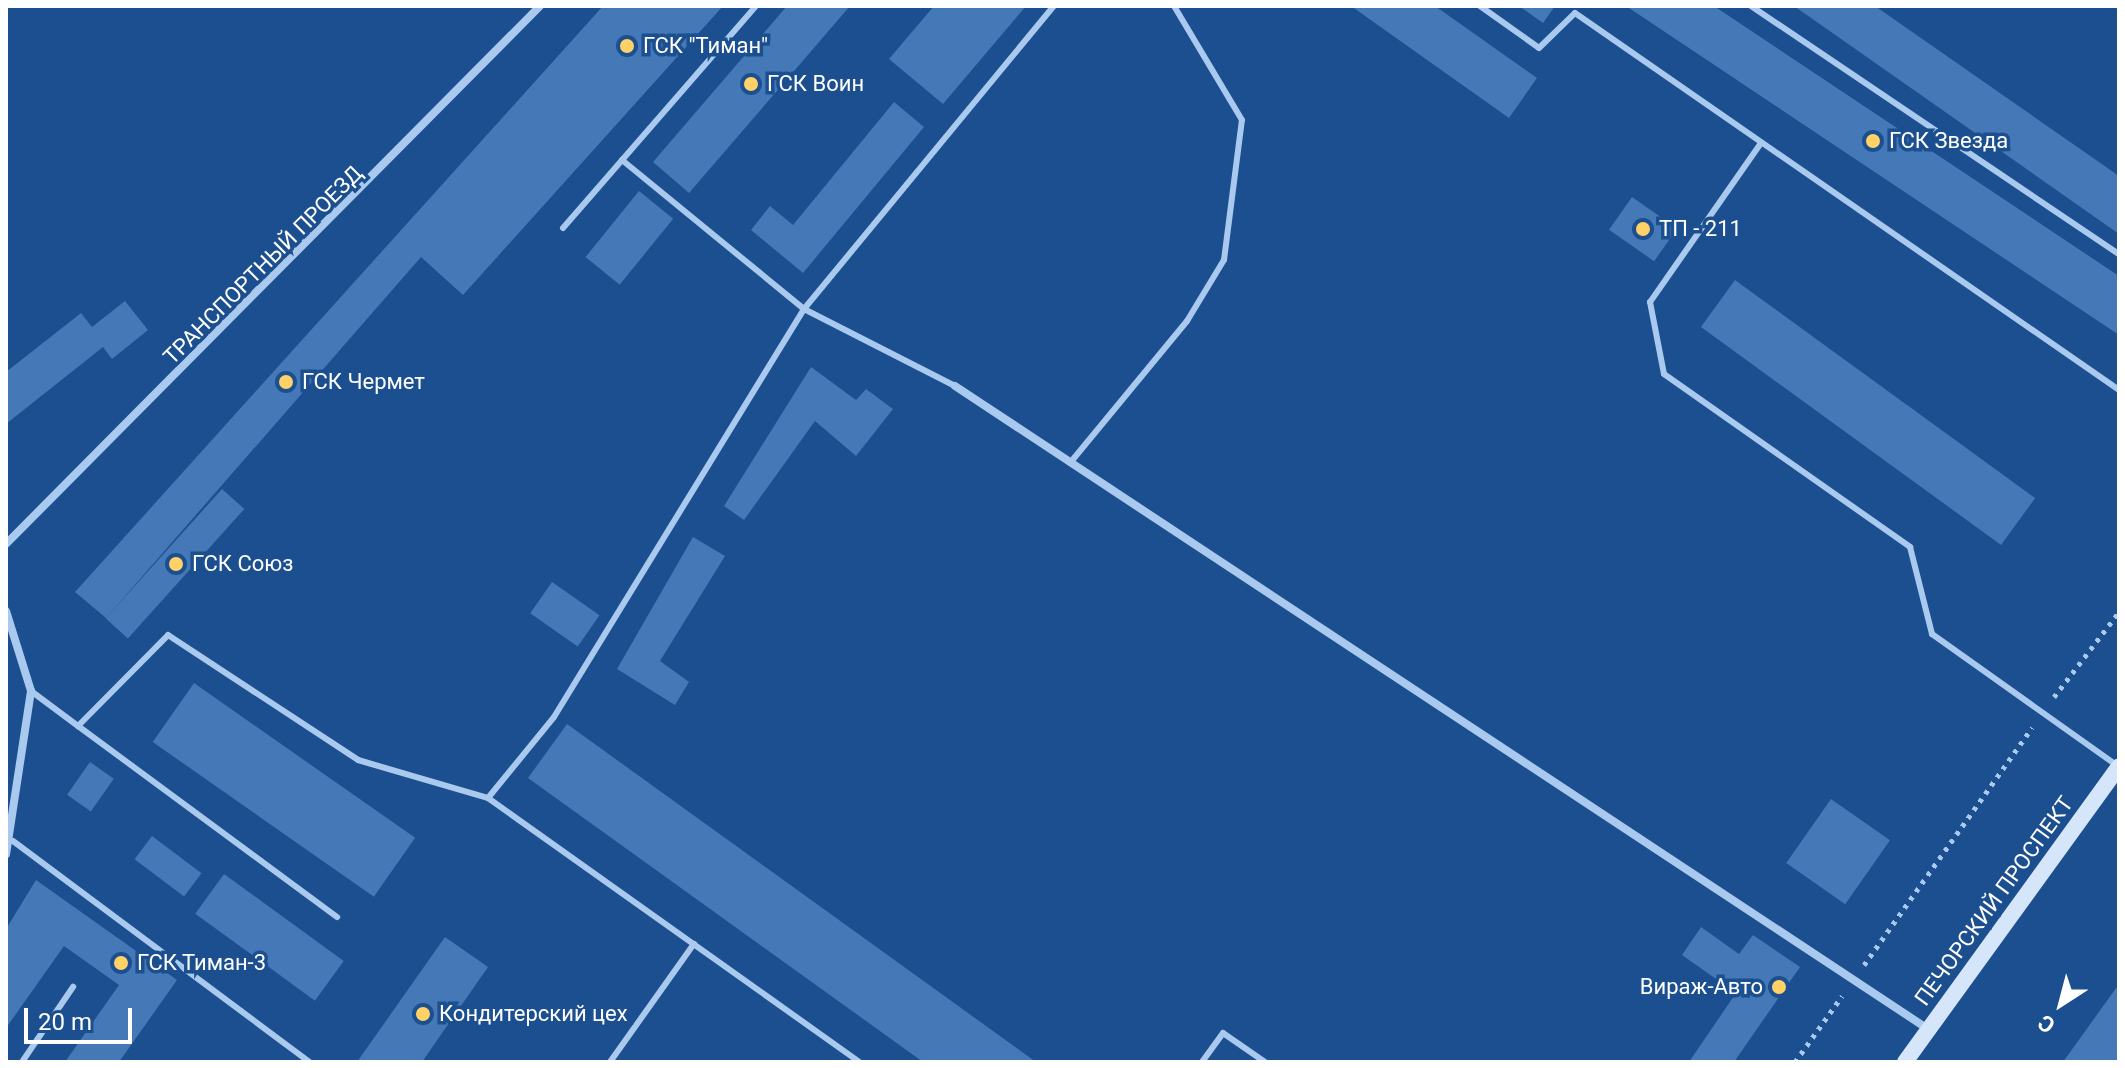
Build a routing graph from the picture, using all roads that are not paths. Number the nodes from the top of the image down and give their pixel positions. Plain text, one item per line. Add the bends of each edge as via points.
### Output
1 (540, 6) edge
2 (756, 6) edge
3 (1054, 6) edge
4 (1174, 6) edge
5 (1480, 6) edge
6 (1751, 6) edge
7 (1577, 10) edge
8 (1761, 143) junction
9 (622, 160) junction
10 (563, 228) dead end
11 (2119, 254) edge
12 (804, 309) junction
13 (955, 386) joint
14 (2119, 390) edge
15 (1070, 463) junction
16 (6, 544) edge
17 (6, 611) edge
18 (31, 691) junction
19 (78, 726) junction
20 (2119, 767) edge
21 (488, 798) junction
22 (13, 841) junction
23 (6, 854) edge
24 (337, 917) dead end
25 (694, 944) junction
26 (73, 987) dead end
27 (1928, 1029) junction
28 (22, 1062) edge
29 (310, 1062) edge
30 (610, 1062) edge
31 (859, 1062) edge
32 (1202, 1062) edge
33 (1265, 1062) edge
34 (1905, 1062) edge

1 - 16 street, ТРАНСПОРТНЫЙ ПРОЕЗД
2 - 9 lane
3 - 12 lane
4 - 15 lane via 1242,120 1224,260 1187,321
5 - 7 lane via 1539,48
6 - 11 lane
7 - 8 lane
8 - 14 lane
8 - 20 lane via 1650,302 1664,374 1910,547 1932,634
9 - 10 lane
9 - 12 lane
12 - 13 lane
12 - 21 lane via 554,717
13 - 15 street
15 - 27 street
17 - 18 street
18 - 19 lane
18 - 22 street
19 - 21 lane via 168,635 358,760
19 - 24 lane
20 - 27 main road, ПЕЧОРСКИЙ ПРОСПЕКТ
21 - 25 lane
22 - 23 street
22 - 29 lane
25 - 30 lane
25 - 31 lane
26 - 28 lane
27 - 34 main road, ПЕЧОРСКИЙ ПРОСПЕКТ
32 - 33 lane via 1223,1033

